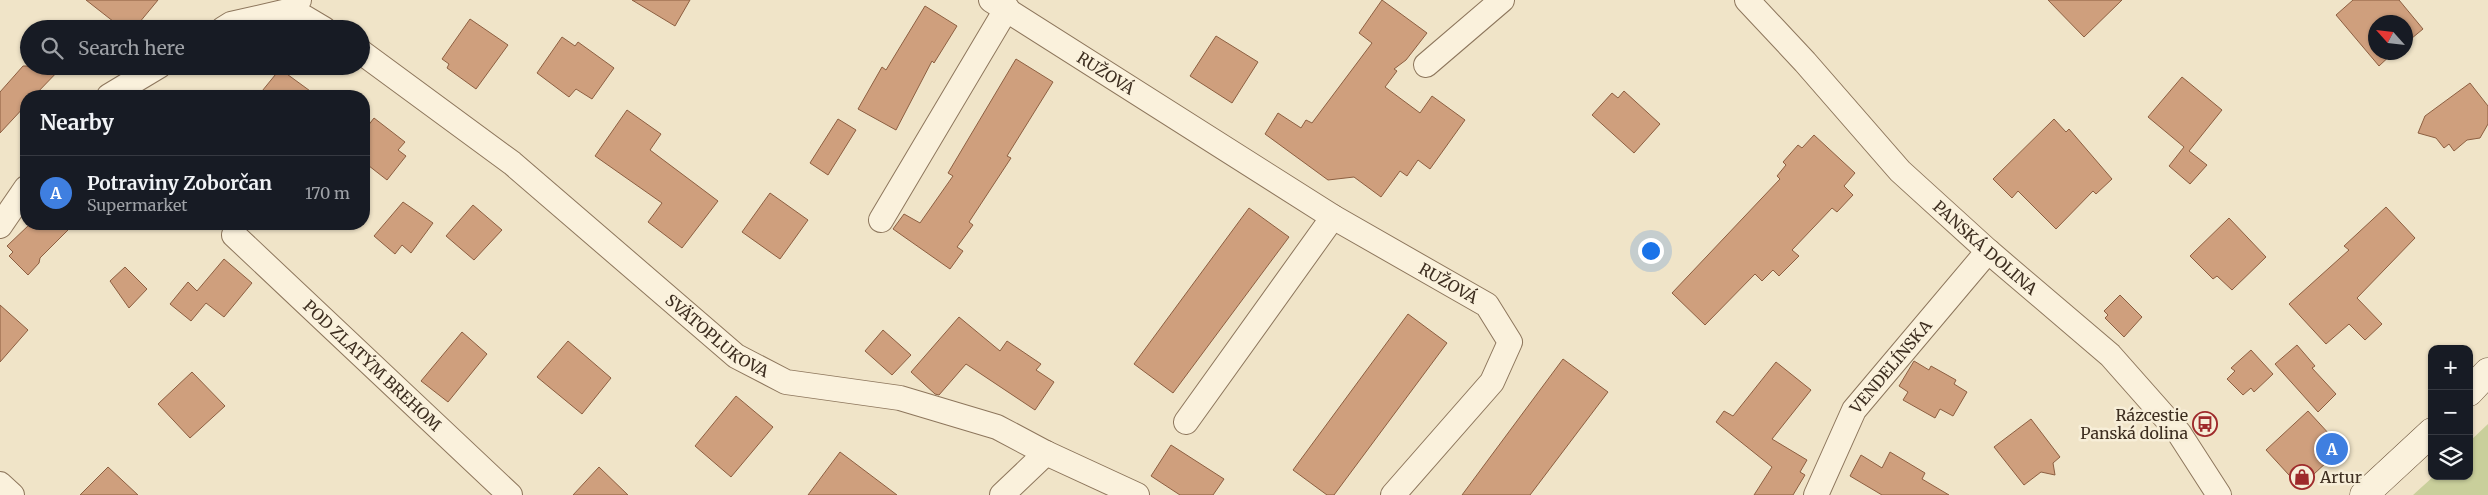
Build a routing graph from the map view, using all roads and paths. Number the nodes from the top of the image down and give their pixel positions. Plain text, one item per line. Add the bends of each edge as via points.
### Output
1 (1502, 0) edge
2 (1747, 0) edge
3 (999, 4) edge
4 (296, 5) edge
5 (245, 20) edge
6 (314, 20) edge
7 (370, 59) edge
8 (1426, 65) dead end
9 (145, 75) edge
10 (119, 90) edge
11 (20, 197) edge
12 (1333, 217) junction
13 (881, 220) dead end
14 (0, 226) edge
15 (234, 235) dead end
16 (1988, 250) junction
17 (2488, 372) edge
18 (2471, 390) edge
19 (1186, 422) dead end
20 (2429, 435) edge
21 (1046, 453) junction
22 (0, 484) edge
23 (12, 495) edge
24 (510, 495) edge
25 (1002, 495) edge
26 (1137, 495) edge
27 (1393, 495) edge
28 (1816, 495) edge
29 (2219, 495) edge
30 (2364, 495) edge

1 - 8 street
2 - 16 street, PANSKÁ DOLINA via 1900,172
3 - 12 street, RUŽOVÁ
3 - 13 street, RUŽOVÁ
4 - 5 street
4 - 6 street
7 - 21 street, SVÄTOPLUKOVA via 512,163 736,356 786,382 900,398 997,427
9 - 10 street
11 - 14 street
12 - 19 street
12 - 27 street, RUŽOVÁ via 1487,305 1510,342 1492,382
15 - 24 street, POD ZLATÝM BREHOM
16 - 28 street, VENDELÍNSKA via 1854,410
16 - 29 street, PANSKÁ DOLINA via 2110,356 2179,433
17 - 18 street
20 - 30 street
21 - 25 street
21 - 26 street, SVÄTOPLUKOVA
22 - 23 street

